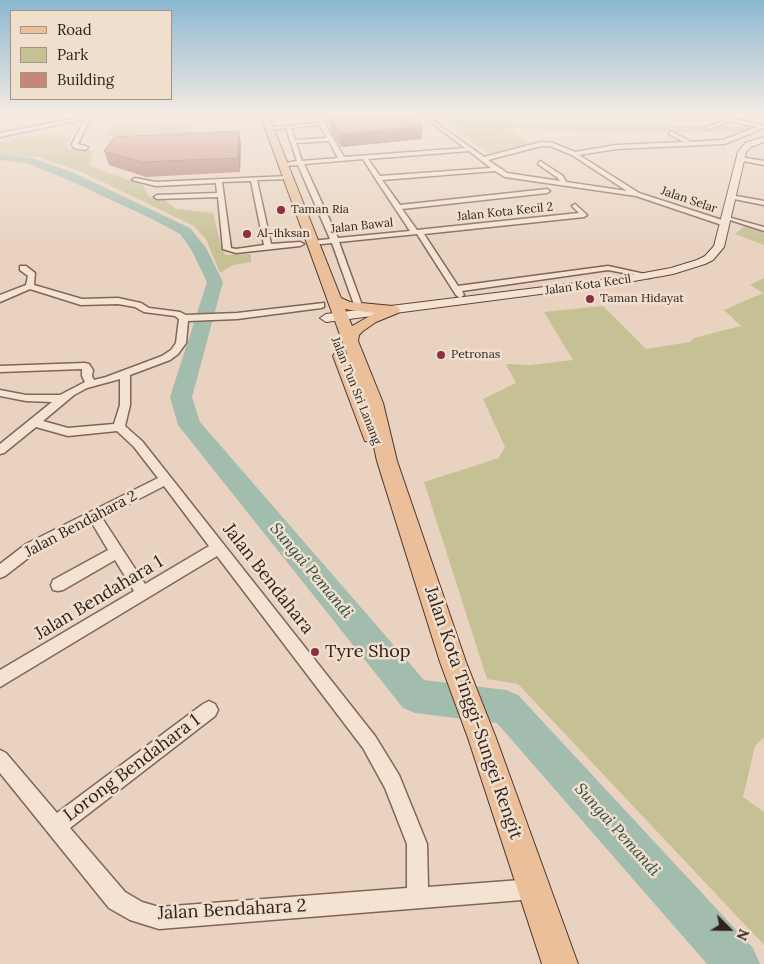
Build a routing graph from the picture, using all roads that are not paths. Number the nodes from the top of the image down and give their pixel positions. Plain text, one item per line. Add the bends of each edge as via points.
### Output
1 (274, 159) edge
2 (281, 159) edge
3 (299, 159) edge
4 (342, 159) edge
5 (365, 159) edge
6 (483, 159) edge
7 (582, 159) edge
8 (740, 159) joint
9 (300, 162) junction
10 (540, 163) dead end
11 (764, 163) edge
12 (283, 164) junction
13 (495, 168) junction
14 (508, 176) junction
15 (282, 177) junction
16 (254, 178) junction
17 (378, 178) junction
18 (135, 180) dead end
19 (219, 181) junction
20 (179, 183) junction
21 (564, 184) junction
22 (547, 191) dead end
23 (524, 193) junction
24 (637, 194) junction
25 (221, 195) junction
26 (176, 196) junction
27 (157, 197) dead end
28 (731, 197) junction
29 (764, 203) edge
30 (575, 206) dead end
31 (398, 207) junction
32 (725, 220) junction
33 (568, 222) dead end
34 (764, 229) edge
35 (419, 234) junction
36 (335, 241) junction
37 (306, 243) junction
38 (268, 247) junction
39 (304, 256) dead end
40 (23, 268) dead end
41 (578, 272) junction
42 (650, 276) junction
43 (590, 285) junction
44 (30, 286) junction
45 (456, 289) junction
46 (0, 299) edge
47 (464, 302) junction
48 (328, 307) junction
49 (359, 308) junction
50 (393, 310) junction
51 (188, 318) junction
52 (350, 344) junction
53 (0, 369) edge
54 (125, 373) junction
55 (91, 384) junction
56 (0, 393) edge
57 (63, 399) junction
58 (35, 423) junction
59 (119, 427) junction
60 (0, 450) edge
61 (387, 461) junction
62 (165, 480) junction
63 (94, 516) junction
64 (218, 548) junction
65 (117, 552) junction
66 (0, 572) edge
67 (58, 585) dead end
68 (143, 593) junction
69 (0, 679) edge
70 (209, 710) dead end
71 (0, 759) edge
72 (56, 826) junction
73 (534, 889) junction
74 (418, 897) junction
75 (560, 964) edge

1 - 15 main road, Jalan Tun Sri Lanang
2 - 12 main road, Jalan Tun Sri Lanang
3 - 9 street
4 - 9 street
5 - 17 street
6 - 13 street
7 - 24 street, Jalan Selar
8 - 11 street
8 - 28 street, Jalan Kota Kecil
9 - 12 street
9 - 36 street
10 - 21 street via 561,177
12 - 15 main road, Jalan Tun Sri Lanang
13 - 14 street
13 - 17 street
14 - 21 street
14 - 23 street
15 - 16 street
15 - 37 main road, Jalan Tun Sri Lanang
16 - 19 street
16 - 38 street
17 - 31 street
18 - 20 street via 152,184
19 - 20 street
19 - 25 street
20 - 26 street
21 - 24 street
22 - 23 street
23 - 31 street
24 - 32 street, Jalan Selar
25 - 26 street
25 - 38 street, Jalan Bawal via 227,249
26 - 27 street
28 - 29 street
28 - 32 street, Jalan Kota Kecil
30 - 35 street, Jalan Kota Kecil 2 via 584,215
31 - 35 street
32 - 34 street, Jalan Selar
32 - 42 street, Jalan Kota Kecil via 720,247 709,258
33 - 35 street
35 - 36 street, Jalan Bawal
35 - 45 street
36 - 37 street, Jalan Bawal
36 - 49 street
37 - 38 street, Jalan Bawal
37 - 39 main road, Jalan Tun Sri Lanang
37 - 48 main road, Jalan Tun Sri Lanang
40 - 44 street via 32,275
41 - 42 street via 608,268
41 - 43 street
41 - 45 street
42 - 43 street, Jalan Kota Kecil
43 - 47 street, Jalan Kota Kecil
44 - 46 street
44 - 51 street via 81,302 118,301
45 - 47 street
47 - 50 street, Jalan Kota Kecil
48 - 49 main road via 338,303
48 - 50 street, Jalan Kota Kecil
48 - 51 street
48 - 52 main road, Jalan Tun Sri Lanang
48 - 61 main road, Jalan Tun Sri Lanang via 372,437
49 - 50 main road
50 - 52 main road via 358,328 352,334
51 - 54 street via 175,352
52 - 61 main road, Jalan Tun Sri Lanang via 374,403
53 - 55 street via 85,366
54 - 55 street
54 - 59 street via 124,405
55 - 57 street
56 - 57 street via 26,398
57 - 58 street
58 - 59 street via 68,432
58 - 60 street
59 - 62 street, Jalan Bendahara via 138,444
61 - 73 main road, Jalan Kota Tinggi-Sungei Rengit via 453,662
62 - 63 street, Jalan Bendahara 2
62 - 64 street, Jalan Bendahara
63 - 65 street
63 - 66 street, Jalan Bendahara 2 via 31,548
64 - 68 street, Jalan Bendahara 1
64 - 74 street, Jalan Bendahara via 369,742 392,782 417,844
65 - 67 street
65 - 68 street
68 - 69 street, Jalan Bendahara 1
70 - 72 street, Lorong Bendahara 1
71 - 72 street, Jalan Bendahara 2
72 - 74 street, Jalan Bendahara 2 via 117,900 138,912 159,918
73 - 74 street, Jalan Bendahara 2
73 - 75 main road, Jalan Kota Tinggi-Sungei Rengit

